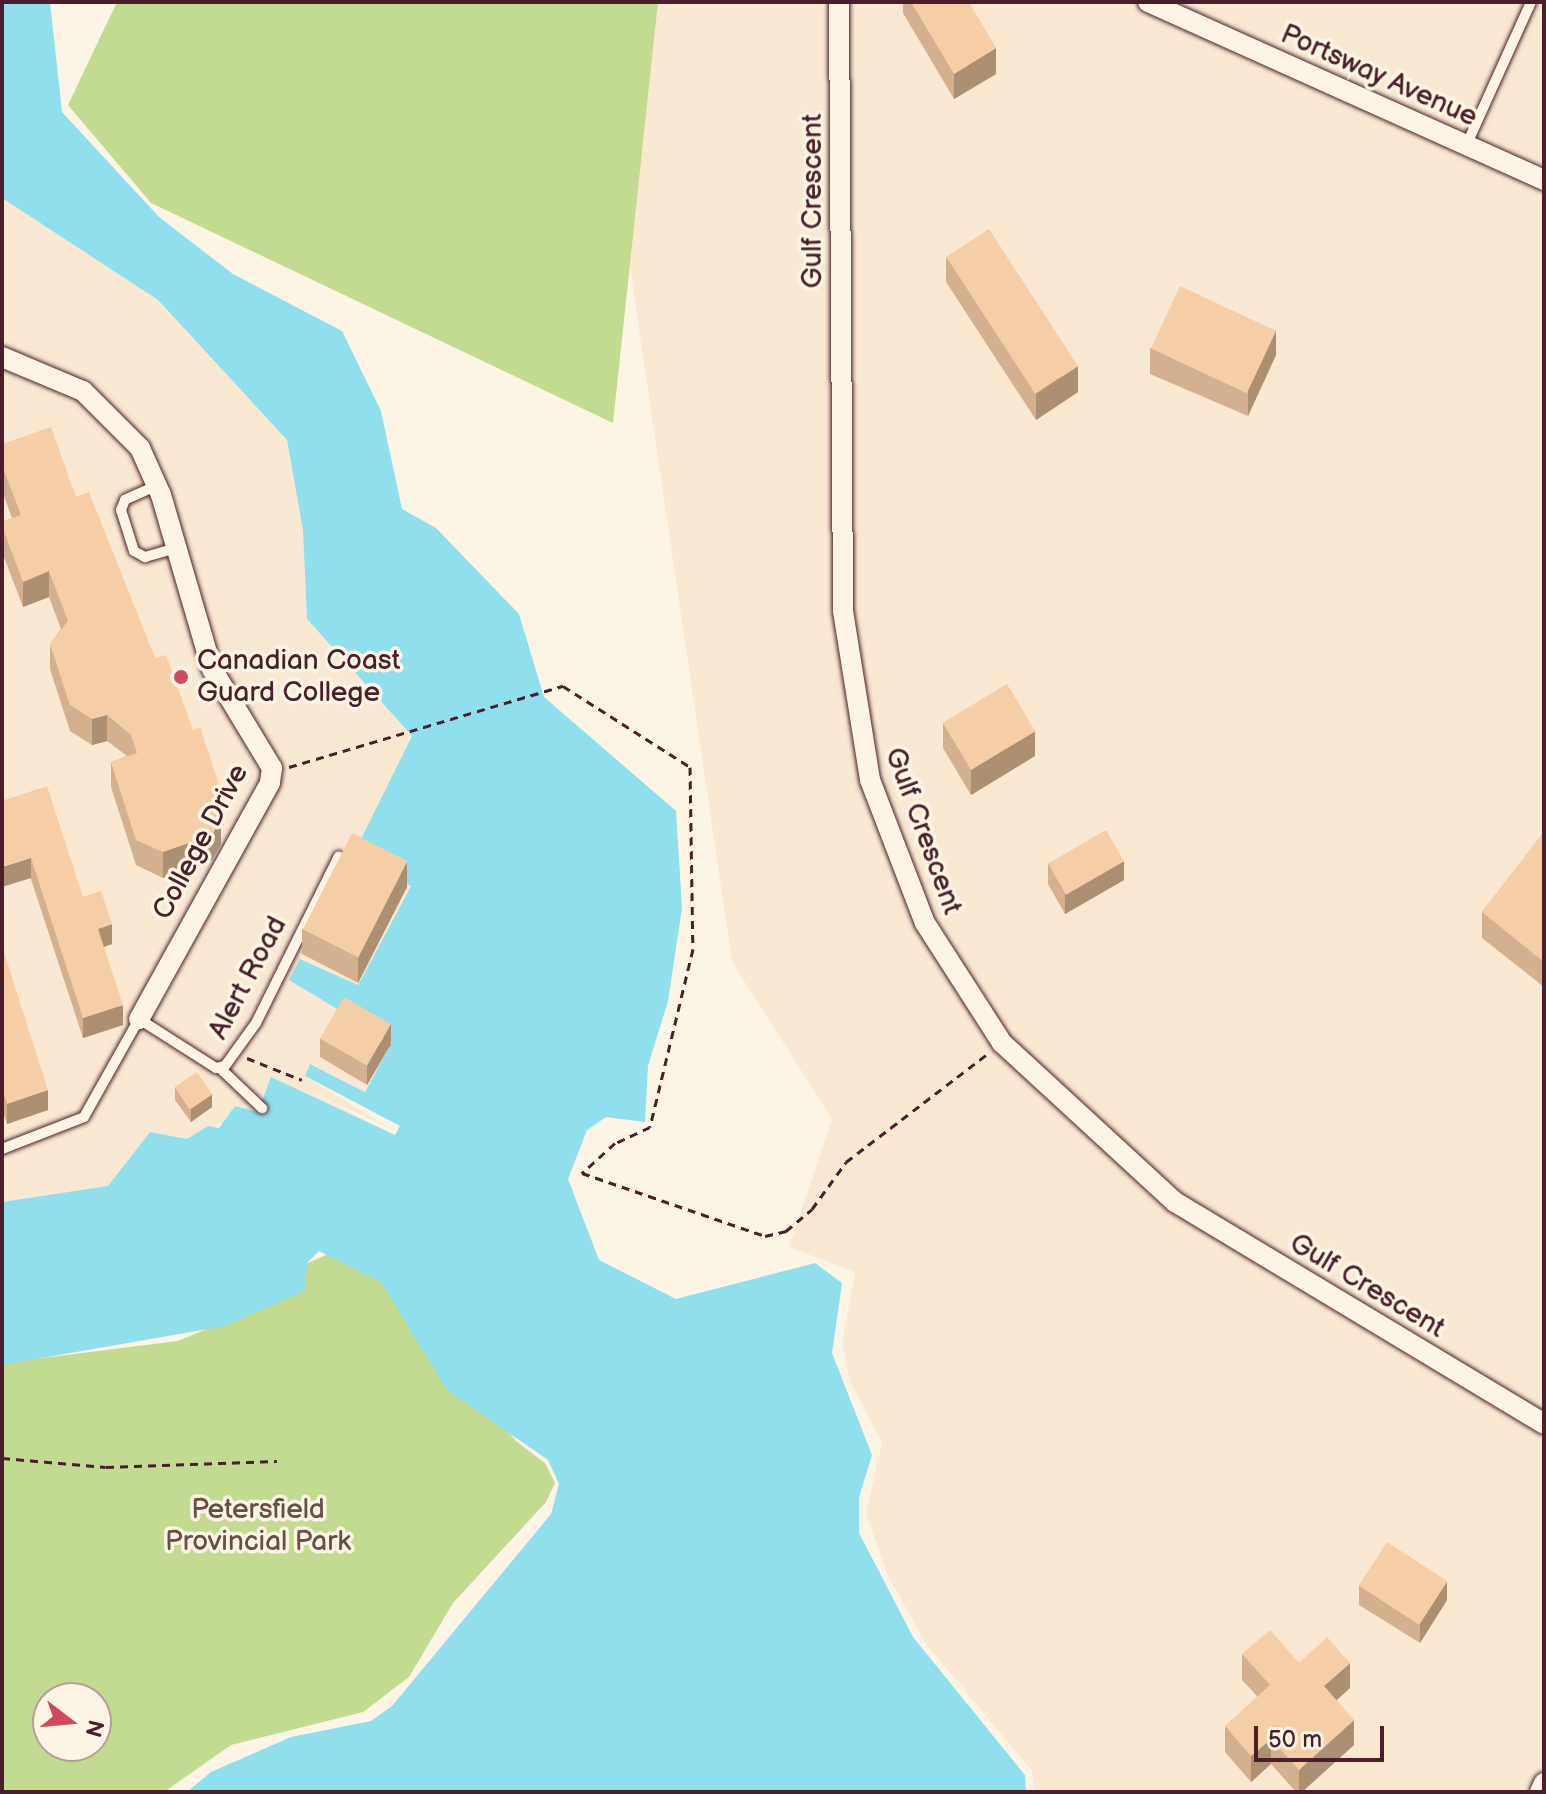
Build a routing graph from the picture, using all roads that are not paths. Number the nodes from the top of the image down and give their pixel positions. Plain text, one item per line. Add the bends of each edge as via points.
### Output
1 (839, 2) edge
2 (1148, 2) edge
3 (1531, 2) edge
4 (1466, 146) junction
5 (1544, 180) edge
6 (2, 357) edge
7 (158, 485) junction
8 (177, 548) junction
9 (339, 856) edge
10 (139, 1019) junction
11 (221, 1069) junction
12 (262, 1108) dead end
13 (2, 1149) edge
14 (1544, 1424) edge
15 (1544, 1783) edge
16 (1540, 1792) edge

1 - 14 street, Gulf Crescent via 841,560 851,691 870,780 908,887 950,969 1002,1043 1175,1202
2 - 4 street, Portsway Avenue
3 - 4 lane
4 - 5 street, Portsway Avenue
6 - 7 street, College Drive via 48,371 99,403 134,440
7 - 8 street, College Drive
7 - 8 lane via 125,500 121,510 134,551 145,557
8 - 10 street, College Drive via 212,669 254,731 272,775
9 - 11 lane, Alert Road via 236,1054
10 - 11 lane, Alert Road
10 - 13 lane via 84,1117
11 - 12 lane
15 - 16 street

